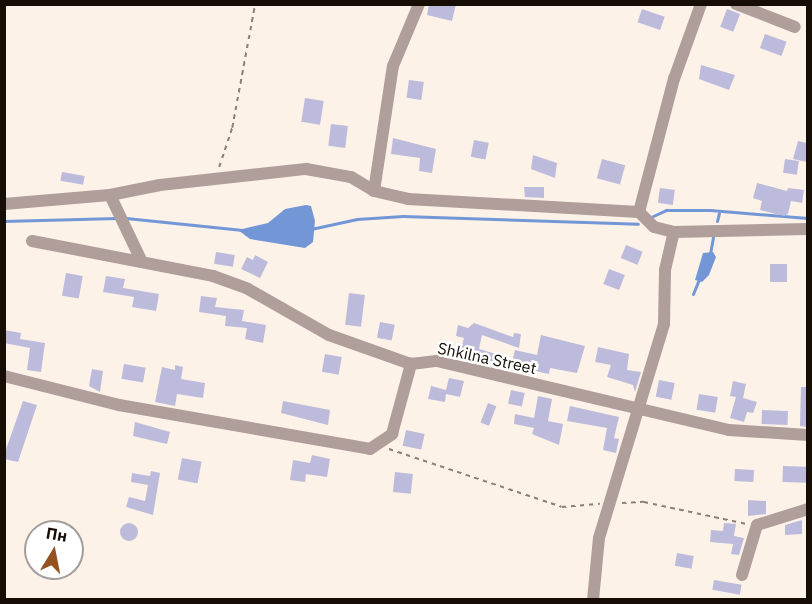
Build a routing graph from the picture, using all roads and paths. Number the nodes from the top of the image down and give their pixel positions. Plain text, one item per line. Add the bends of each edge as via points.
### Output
1 (255, 4) edge
2 (419, 4) edge
3 (701, 4) edge
4 (736, 4) edge
5 (795, 27) dead end
6 (215, 179) junction
7 (374, 191) junction
8 (110, 195) junction
9 (4, 204) edge
10 (639, 212) junction
11 (807, 229) edge
12 (674, 232) junction
13 (32, 241) dead end
14 (141, 260) junction
15 (411, 364) junction
16 (4, 376) edge
17 (636, 411) junction
18 (807, 435) edge
19 (380, 446) junction
20 (609, 503) junction
21 (807, 509) edge
22 (757, 525) junction
23 (742, 575) dead end
24 (594, 600) edge

1 - 6 path via 232,128
2 - 7 street via 393,66
3 - 10 street via 674,79
4 - 5 street
6 - 7 street via 306,169 351,177
6 - 8 street
7 - 10 street via 408,199
8 - 9 street
8 - 14 street
10 - 12 street via 654,227
11 - 12 street
12 - 17 street via 665,270 664,324
13 - 14 street, Shkilna Street
14 - 15 street, Shkilna Street via 213,276 248,289 329,335
15 - 17 street, Shkilna Street via 437,361
15 - 19 street via 392,434
16 - 19 street via 119,405 370,449
17 - 18 street, Shkilna Street via 729,430
17 - 20 street
19 - 20 path via 562,507
20 - 22 path via 644,502
20 - 24 street via 599,538
21 - 22 street
22 - 23 street

